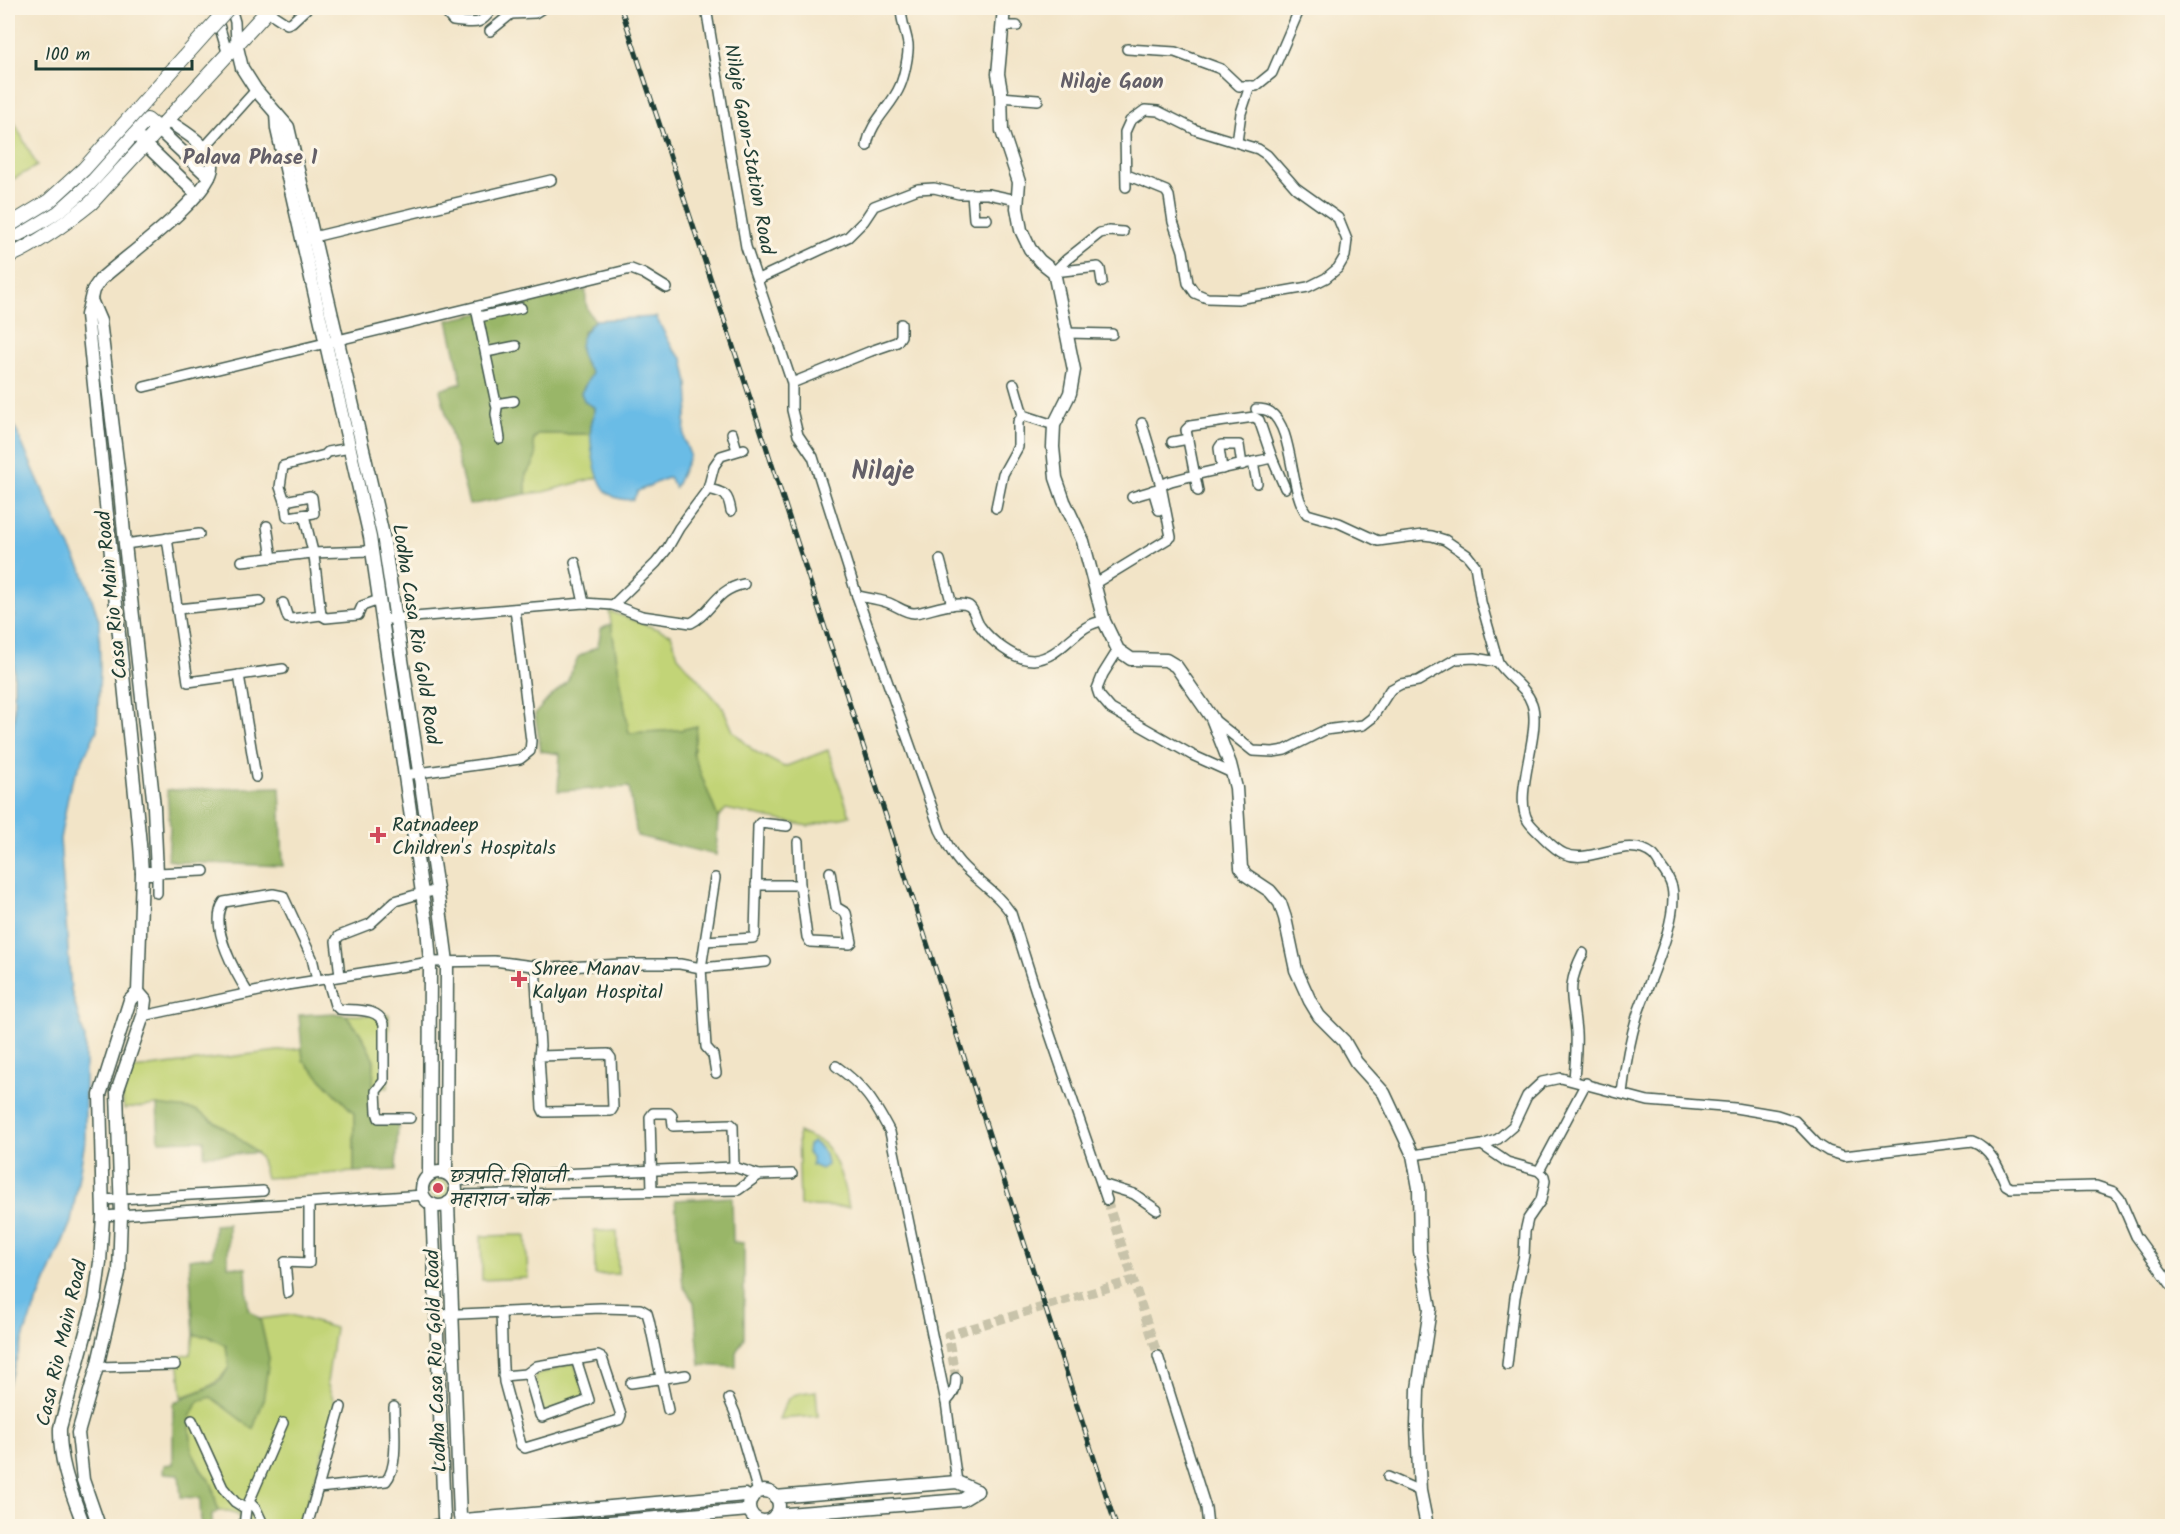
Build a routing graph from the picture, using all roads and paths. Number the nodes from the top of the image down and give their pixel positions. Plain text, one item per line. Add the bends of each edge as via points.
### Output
1 (214, 8) edge
2 (229, 8) edge
3 (307, 8) edge
4 (442, 8) edge
5 (493, 8) edge
6 (543, 8) edge
7 (706, 8) edge
8 (901, 8) edge
9 (1004, 8) edge
10 (1300, 8) edge
11 (269, 9) edge
12 (1002, 26) junction
13 (1017, 26) dead end
14 (490, 31) dead end
15 (236, 43) junction
16 (1127, 49) dead end
17 (228, 55) junction
18 (242, 68) junction
19 (1250, 86) junction
20 (256, 90) junction
21 (1001, 97) junction
22 (1038, 100) dead end
23 (162, 124) junction
24 (134, 132) junction
25 (1237, 142) junction
26 (145, 144) junction
27 (867, 146) dead end
28 (204, 148) junction
29 (1127, 175) junction
30 (209, 177) junction
31 (551, 180) dead end
32 (1126, 187) dead end
33 (197, 194) junction
34 (972, 194) junction
35 (1017, 200) junction
36 (987, 219) dead end
37 (8, 226) edge
38 (1123, 232) dead end
39 (308, 238) junction
40 (8, 239) edge
41 (8, 257) edge
42 (1054, 272) junction
43 (758, 279) junction
44 (1102, 282) dead end
45 (667, 288) dead end
46 (91, 300) junction
47 (521, 308) dead end
48 (477, 313) junction
49 (901, 324) dead end
50 (1066, 333) junction
51 (1112, 334) dead end
52 (331, 341) junction
53 (516, 346) dead end
54 (486, 352) junction
55 (792, 383) junction
56 (1014, 384) dead end
57 (144, 387) dead end
58 (514, 401) dead end
59 (496, 404) junction
60 (1256, 409) dead end
61 (1023, 415) junction
62 (1142, 423) dead end
63 (1054, 425) junction
64 (732, 433) dead end
65 (500, 439) dead end
66 (1188, 439) junction
67 (1172, 442) dead end
68 (350, 448) junction
69 (1272, 458) junction
70 (1253, 462) junction
71 (1242, 465) junction
72 (1221, 469) junction
73 (1195, 476) junction
74 (1257, 483) dead end
75 (1157, 488) junction
76 (1285, 488) dead end
77 (708, 489) junction
78 (1198, 491) dead end
79 (1132, 497) dead end
80 (285, 501) junction
81 (996, 508) dead end
82 (1159, 510) dead end
83 (731, 511) dead end
84 (304, 515) junction
85 (267, 526) dead end
86 (199, 534) dead end
87 (167, 538) junction
88 (124, 544) junction
89 (371, 550) junction
90 (312, 553) junction
91 (272, 558) junction
92 (940, 560) dead end
93 (242, 561) dead end
94 (575, 562) dead end
95 (744, 584) dead end
96 (1094, 584) junction
97 (857, 596) junction
98 (379, 600) junction
99 (260, 601) dead end
100 (283, 603) dead end
101 (584, 603) junction
102 (613, 604) junction
103 (952, 605) junction
104 (177, 609) junction
105 (515, 609) junction
106 (321, 615) junction
107 (396, 619) junction
108 (382, 620) junction
109 (1104, 621) junction
110 (1118, 650) junction
111 (1498, 662) junction
112 (283, 669) dead end
113 (239, 675) junction
114 (1212, 718) junction
115 (146, 733) junction
116 (129, 734) junction
117 (419, 773) junction
118 (1232, 773) junction
119 (404, 775) junction
120 (256, 777) dead end
121 (787, 826) dead end
122 (798, 842) dead end
123 (204, 872) dead end
124 (830, 872) dead end
125 (142, 873) junction
126 (157, 873) junction
127 (715, 878) dead end
128 (756, 885) junction
129 (800, 885) junction
130 (437, 891) junction
131 (157, 893) dead end
132 (422, 893) junction
133 (705, 941) junction
134 (1583, 953) dead end
135 (430, 962) junction
136 (447, 962) junction
137 (766, 962) dead end
138 (535, 965) junction
139 (701, 968) junction
140 (340, 976) junction
141 (322, 979) junction
142 (138, 992) junction
143 (248, 993) junction
144 (143, 1016) junction
145 (539, 1056) junction
146 (836, 1066) dead end
147 (716, 1073) dead end
148 (1574, 1080) junction
149 (1586, 1083) junction
150 (1622, 1093) junction
151 (410, 1118) dead end
152 (1482, 1145) junction
153 (1413, 1155) junction
154 (734, 1167) junction
155 (651, 1170) junction
156 (697, 1170) junction
157 (1539, 1171) junction
158 (558, 1174) junction
159 (792, 1174) dead end
160 (429, 1175) junction
161 (759, 1175) junction
162 (450, 1177) junction
163 (1102, 1184) junction
164 (697, 1190) junction
165 (263, 1191) dead end
166 (652, 1191) junction
167 (558, 1192) junction
168 (120, 1199) junction
169 (451, 1199) junction
170 (102, 1200) junction
171 (428, 1200) junction
172 (1107, 1200) tunnel mouth
173 (309, 1203) junction
174 (1157, 1210) dead end
175 (121, 1215) junction
176 (103, 1216) junction
177 (2172, 1286) edge
178 (288, 1293) dead end
179 (501, 1312) junction
180 (452, 1314) junction
181 (437, 1315) junction
182 (1158, 1356) tunnel mouth
183 (576, 1359) junction
184 (176, 1365) dead end
185 (1507, 1365) dead end
186 (97, 1367) junction
187 (528, 1373) junction
188 (686, 1375) dead end
189 (503, 1376) junction
190 (661, 1378) junction
191 (956, 1378) tunnel mouth
192 (631, 1383) dead end
193 (729, 1399) dead end
194 (946, 1402) junction
195 (341, 1407) dead end
196 (394, 1407) dead end
197 (668, 1410) dead end
198 (192, 1420) dead end
199 (283, 1423) dead end
200 (1388, 1477) dead end
201 (957, 1482) junction
202 (318, 1488) junction
203 (1420, 1491) junction
204 (775, 1497) junction
205 (248, 1506) junction
206 (755, 1509) edge
207 (773, 1520) edge
208 (464, 1521) edge
209 (439, 1524) edge
210 (84, 1527) edge
211 (99, 1527) edge
212 (244, 1527) edge
213 (264, 1527) edge
214 (307, 1527) edge
215 (564, 1527) edge
216 (1208, 1527) edge
217 (1427, 1527) edge

1 - 17 street
2 - 15 street via 236,22
2 - 37 main road, bridge via 84,169 49,201
3 - 11 street via 287,24 276,19
4 - 5 street via 453,21 477,23
6 - 14 street via 535,13 511,14
7 - 43 street, Nilaje Gaon-Station Road via 746,247
8 - 27 street via 908,43 901,85 871,127
9 - 12 street
10 - 19 street via 1272,73 1256,86
11 - 15 main road
12 - 13 street
12 - 21 street via 998,74
15 - 17 main road
15 - 18 street
16 - 19 street via 1175,52 1221,69 1239,86
17 - 18 street via 232,65
17 - 23 main road
18 - 20 street, Lodha Casa Rio Gold Road
19 - 25 street
20 - 28 street
20 - 39 street, Lodha Casa Rio Gold Road via 288,127
21 - 22 street
21 - 35 street via 1002,132 1019,182
23 - 24 main road via 147,120
23 - 26 main road
23 - 28 street
23 - 30 street
24 - 26 street
24 - 40 main road via 68,203
25 - 29 street via 1196,130 1158,111 1145,110 1130,121 1125,132
25 - 29 street via 1267,155 1296,188 1338,218 1347,240 1345,256 1326,278 1308,287 1238,298 1207,298 1195,293 1188,283 1169,196 1166,191
26 - 33 street
26 - 41 main road via 91,203 42,239
28 - 30 street via 212,165
29 - 32 street
30 - 33 street, Casa Rio Main Road
31 - 39 street
33 - 46 street, Casa Rio Main Road via 100,280
34 - 35 street
34 - 36 street via 974,219
34 - 43 street via 926,188 891,199 874,206 848,237
35 - 42 street via 1021,230 1030,249
38 - 42 street via 1100,234
39 - 52 street, Lodha Casa Rio Gold Road
42 - 44 street via 1098,267
42 - 50 street
43 - 55 street, Nilaje Gaon-Station Road
45 - 48 street via 631,269 577,281
46 - 88 street, Casa Rio Main Road via 100,321
46 - 116 street, Casa Rio Main Road via 87,323
47 - 48 street
48 - 52 street
48 - 54 street
49 - 55 street via 897,342
50 - 51 street
50 - 63 street via 1074,370
52 - 57 street
52 - 68 street, Lodha Casa Rio Gold Road
52 - 107 street, Lodha Casa Rio Gold Road via 383,535
53 - 54 street
54 - 59 street
55 - 97 street, Nilaje Gaon-Station Road via 792,410 798,435 813,457
56 - 61 street
58 - 59 street
59 - 65 street
60 - 111 street via 1268,410 1283,432 1307,514 1378,540 1432,536 1467,555 1475,565
61 - 63 street
61 - 81 street via 1018,422 1018,447 1003,474
62 - 75 street
63 - 96 street via 1056,478 1083,540
64 - 77 street via 741,449 721,456
66 - 67 street
66 - 69 street via 1186,430 1190,426 1254,417 1259,420
66 - 73 street
68 - 80 street via 283,466 280,487
68 - 89 street, Lodha Casa Rio Gold Road
69 - 70 street
69 - 76 street
70 - 71 street
70 - 74 street
71 - 72 street
71 - 72 street via 1239,445 1221,445
72 - 73 street
73 - 75 street
73 - 78 street
75 - 79 street
75 - 82 street
75 - 96 street via 1171,537
77 - 83 street via 726,495
77 - 102 street via 656,563
80 - 84 street via 287,516
80 - 84 street via 312,497 314,513
84 - 90 street
85 - 91 street
86 - 87 street
87 - 88 street
87 - 104 street
88 - 115 street, Casa Rio Main Road
89 - 90 street
89 - 98 street, Lodha Casa Rio Gold Road
90 - 91 street
90 - 106 street
91 - 93 street
92 - 103 street
94 - 101 street
95 - 102 street via 715,599 691,623 642,616
96 - 109 street
97 - 103 street via 909,612
97 - 163 street via 940,830 959,862 1011,913
98 - 106 street via 362,606 358,615
98 - 108 street, Lodha Casa Rio Gold Road
99 - 104 street
100 - 106 street via 288,618
101 - 102 street
101 - 105 street
103 - 109 street via 967,604 978,624 1001,646 1032,660 1054,653 1088,624
104 - 113 street via 188,682
105 - 107 street
105 - 117 street via 530,751 520,759
107 - 108 street
107 - 117 street, Lodha Casa Rio Gold Road
108 - 119 street, Lodha Casa Rio Gold Road
109 - 110 street
110 - 114 street via 1131,659 1166,660 1176,666
110 - 118 street via 1097,689 1111,710
111 - 114 street via 1456,659 1418,681 1390,690 1363,725 1325,730 1285,750 1253,751
111 - 150 street via 1532,704 1535,721 1526,773 1526,818 1565,854 1604,853 1623,847 1641,849 1654,856 1672,887 1671,912 1638,1013
112 - 113 street
113 - 120 street
114 - 118 street
115 - 116 street
115 - 126 street, Casa Rio Main Road
116 - 125 street, Casa Rio Main Road
117 - 119 street
117 - 130 street, Lodha Casa Rio Gold Road
118 - 153 street via 1241,868 1280,903 1296,970 1310,1001 1384,1093
119 - 132 street, Lodha Casa Rio Gold Road
121 - 128 street via 758,826
122 - 129 street
123 - 126 street
124 - 129 street via 836,907 846,913 850,944 810,942
125 - 126 street
125 - 142 street, Casa Rio Main Road
126 - 131 street
127 - 133 street
128 - 129 street
128 - 133 street via 753,938
130 - 132 street
130 - 136 street, Lodha Casa Rio Gold Road
132 - 135 street, Lodha Casa Rio Gold Road
132 - 140 street via 395,902 370,924 339,936 336,941
133 - 139 street
134 - 148 street via 1570,993 1576,1034
135 - 136 street
135 - 140 street
135 - 160 street, Lodha Casa Rio Gold Road
136 - 138 street
136 - 162 street, Lodha Casa Rio Gold Road
137 - 139 street
138 - 139 street via 548,968 680,964
138 - 145 street
139 - 147 street via 706,1047
140 - 141 street
141 - 143 street
141 - 143 street via 283,896 273,894 224,902 218,919 228,956
141 - 151 street via 339,1009 376,1012 381,1017 384,1081 376,1091 377,1112 379,1118
142 - 144 street, Casa Rio Main Road via 145,1000
142 - 170 street, Casa Rio Main Road via 130,1000 100,1095
143 - 144 street
144 - 168 street, Casa Rio Main Road via 117,1092
145 - 145 street via 544,1112 611,1111 608,1054
146 - 194 street via 858,1082 890,1132
148 - 149 street
148 - 152 street via 1542,1082 1527,1096 1513,1126 1498,1139
149 - 150 street
149 - 157 street
150 - 177 street via 1648,1101 1735,1108 1795,1120 1817,1144 1844,1156 1979,1143 2011,1188 2107,1188 2114,1192 2136,1236
152 - 153 street
152 - 157 street via 1507,1162
153 - 203 street via 1419,1188 1420,1251 1430,1309 1418,1389
154 - 155 street via 731,1124 673,1126 669,1113 653,1113
154 - 156 street
154 - 161 street
155 - 156 street
155 - 158 street
155 - 166 street
156 - 164 street
157 - 185 street via 1544,1176 1544,1191 1525,1232
158 - 162 street
158 - 167 street
159 - 161 street
160 - 162 street via 436,1172
160 - 171 street, Lodha Casa Rio Gold Road via 424,1182
161 - 164 street via 738,1190
162 - 169 street, Lodha Casa Rio Gold Road via 456,1186
163 - 172 street
163 - 174 street via 1134,1194
164 - 166 street
165 - 168 street
166 - 167 street
167 - 169 street
168 - 170 street
168 - 175 street, Casa Rio Main Road
169 - 171 street via 441,1205
169 - 180 street, Lodha Casa Rio Gold Road
170 - 176 street, Casa Rio Main Road
171 - 173 street
171 - 181 street, Lodha Casa Rio Gold Road
173 - 175 street
173 - 178 street via 309,1263 285,1262
175 - 176 street
175 - 186 street, Casa Rio Main Road via 119,1273
176 - 210 street, Casa Rio Main Road via 95,1299 60,1428 59,1450
179 - 180 street
179 - 189 street
179 - 190 street via 640,1309 647,1313
180 - 181 street
180 - 208 street, Lodha Casa Rio Gold Road
181 - 209 street, Lodha Casa Rio Gold Road
182 - 216 street via 1206,1508
183 - 187 street via 537,1366
183 - 187 street via 589,1400 542,1417
183 - 189 street via 602,1358 621,1415 619,1420 525,1448
184 - 186 street
186 - 211 street, Casa Rio Main Road via 78,1444 83,1480
187 - 189 street
188 - 190 street
190 - 192 street
190 - 197 street
191 - 194 street via 956,1387
193 - 206 street
194 - 201 street
195 - 202 street
196 - 202 street via 394,1464 386,1481
198 - 205 street via 223,1488 235,1502
199 - 205 street
200 - 203 street
201 - 204 street
201 - 207 street via 977,1491 962,1500
202 - 214 street
203 - 217 street
204 - 206 street via 767,1491
204 - 207 street via 779,1506
205 - 212 street
205 - 213 street via 256,1509
206 - 207 street via 762,1521
206 - 208 street via 745,1495
206 - 215 street
208 - 209 street, Lodha Casa Rio Gold Road via 449,1516

